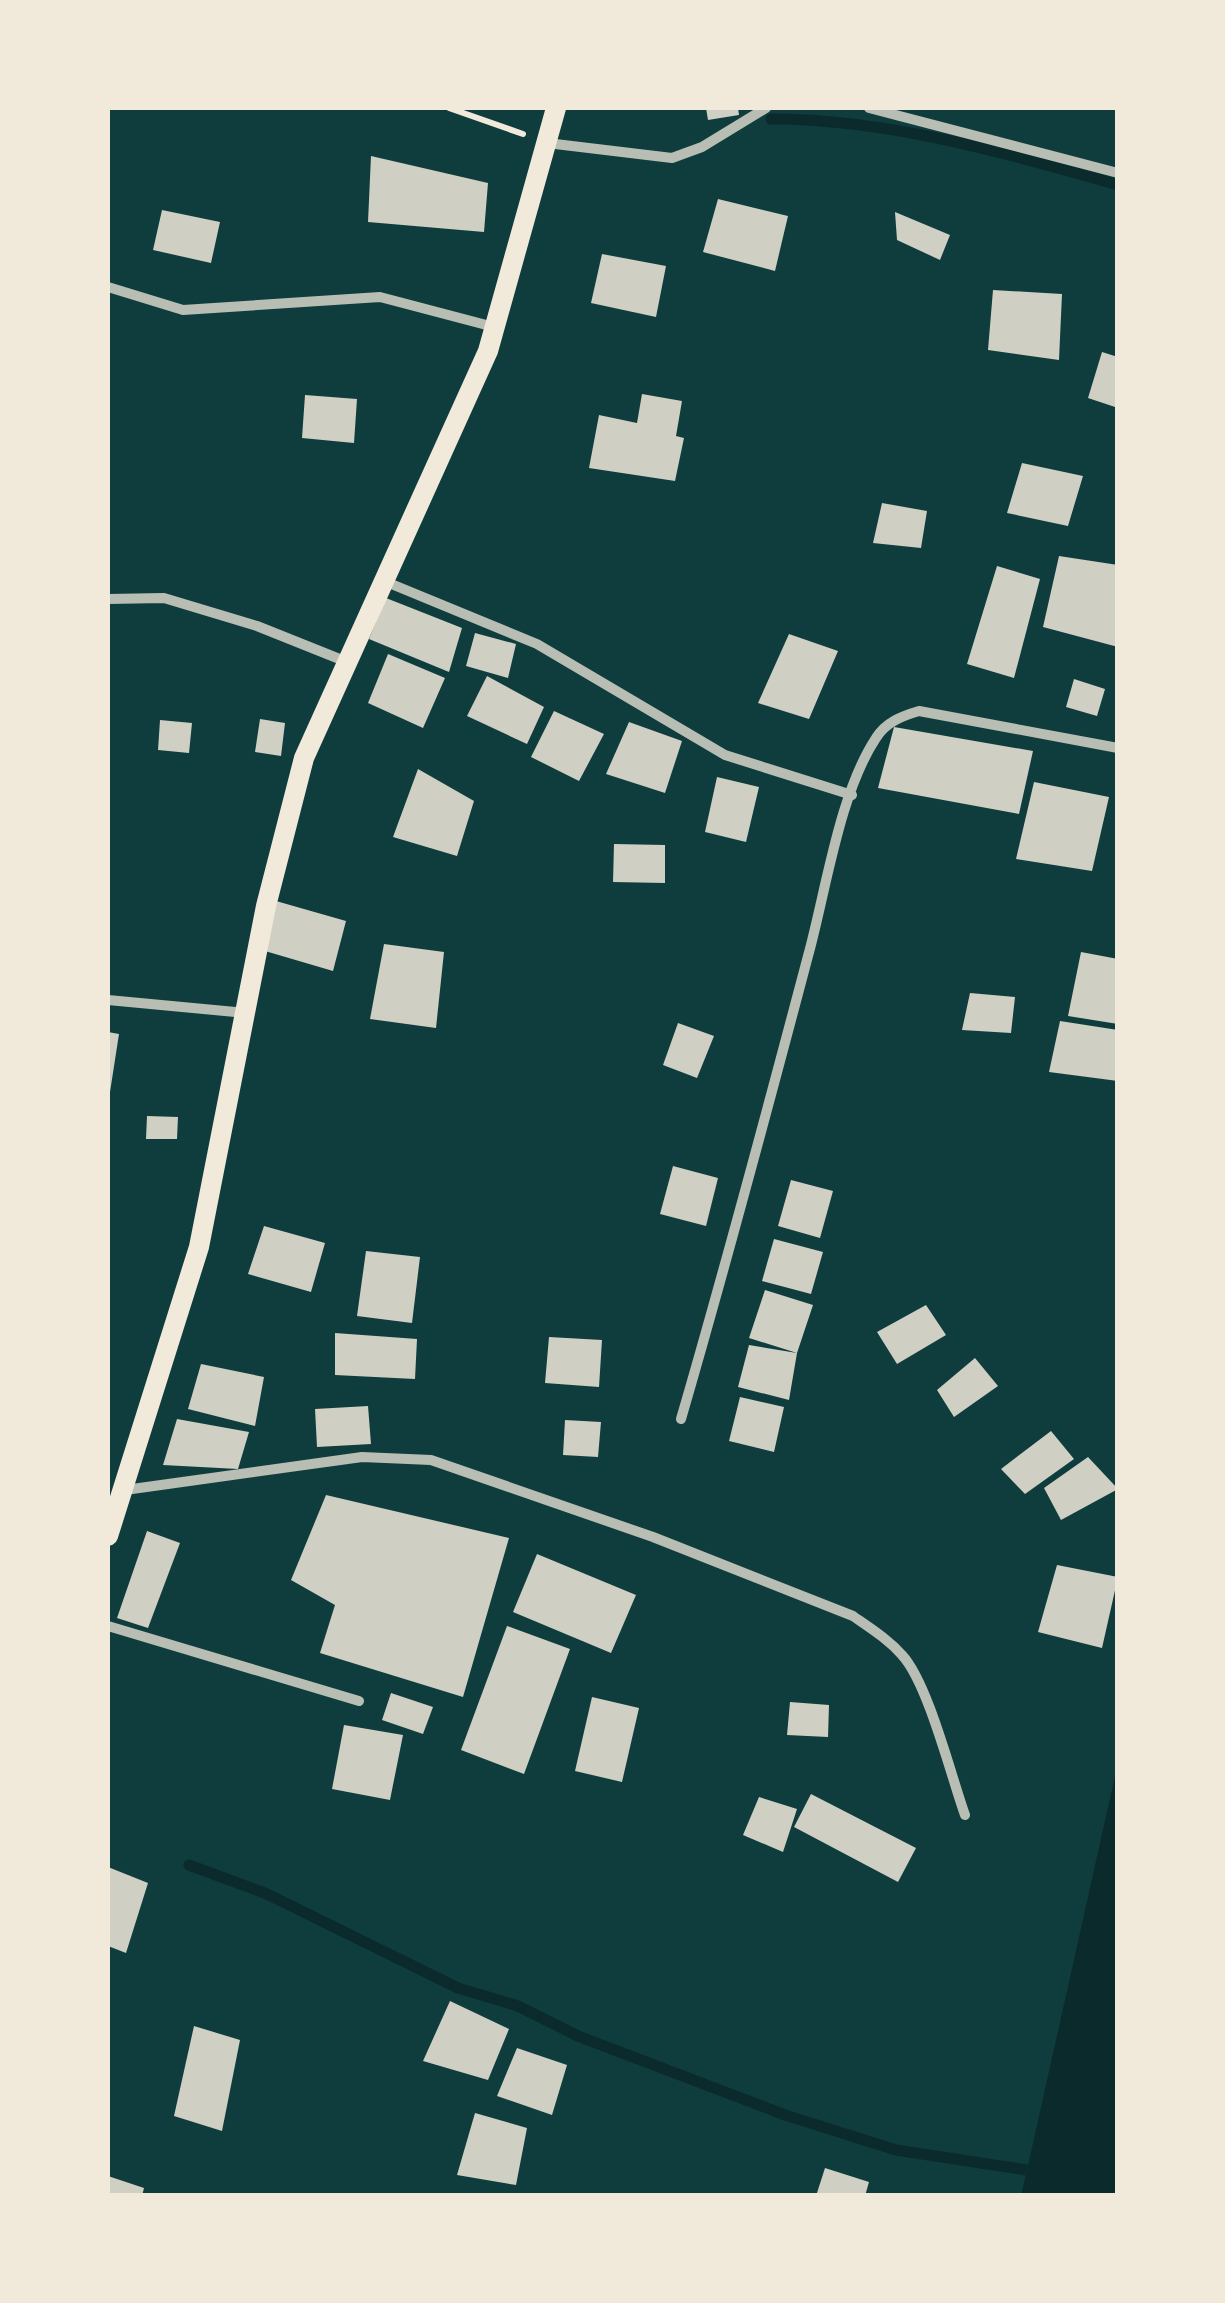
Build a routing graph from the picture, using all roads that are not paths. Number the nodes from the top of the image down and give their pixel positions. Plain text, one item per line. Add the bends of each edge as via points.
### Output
1 (556, 108) edge
2 (766, 108) edge
3 (869, 108) edge
4 (547, 143) junction
5 (1118, 174) edge
6 (108, 287) edge
7 (495, 328) junction
8 (384, 581) junction
9 (108, 599) edge
10 (348, 662) junction
11 (1118, 748) edge
12 (852, 795) junction
13 (108, 1000) edge
14 (246, 1013) junction
15 (681, 1419) dead end
16 (125, 1490) junction
17 (108, 1536) edge
18 (108, 1626) edge
19 (359, 1701) dead end
20 (965, 1815) dead end

1 - 4 main road
2 - 4 street via 672,158
3 - 5 street
4 - 7 main road
6 - 7 street via 182,310 380,297
7 - 8 main road
8 - 10 main road
8 - 12 street via 537,644 725,755
9 - 10 street via 164,598
10 - 14 main road via 304,758
11 - 12 street via 920,711 897,717 876,737
12 - 15 street
13 - 14 street
14 - 16 main road via 199,1248
16 - 17 main road
16 - 20 street via 362,1457 431,1460 672,1544 853,1616 905,1657
18 - 19 street

